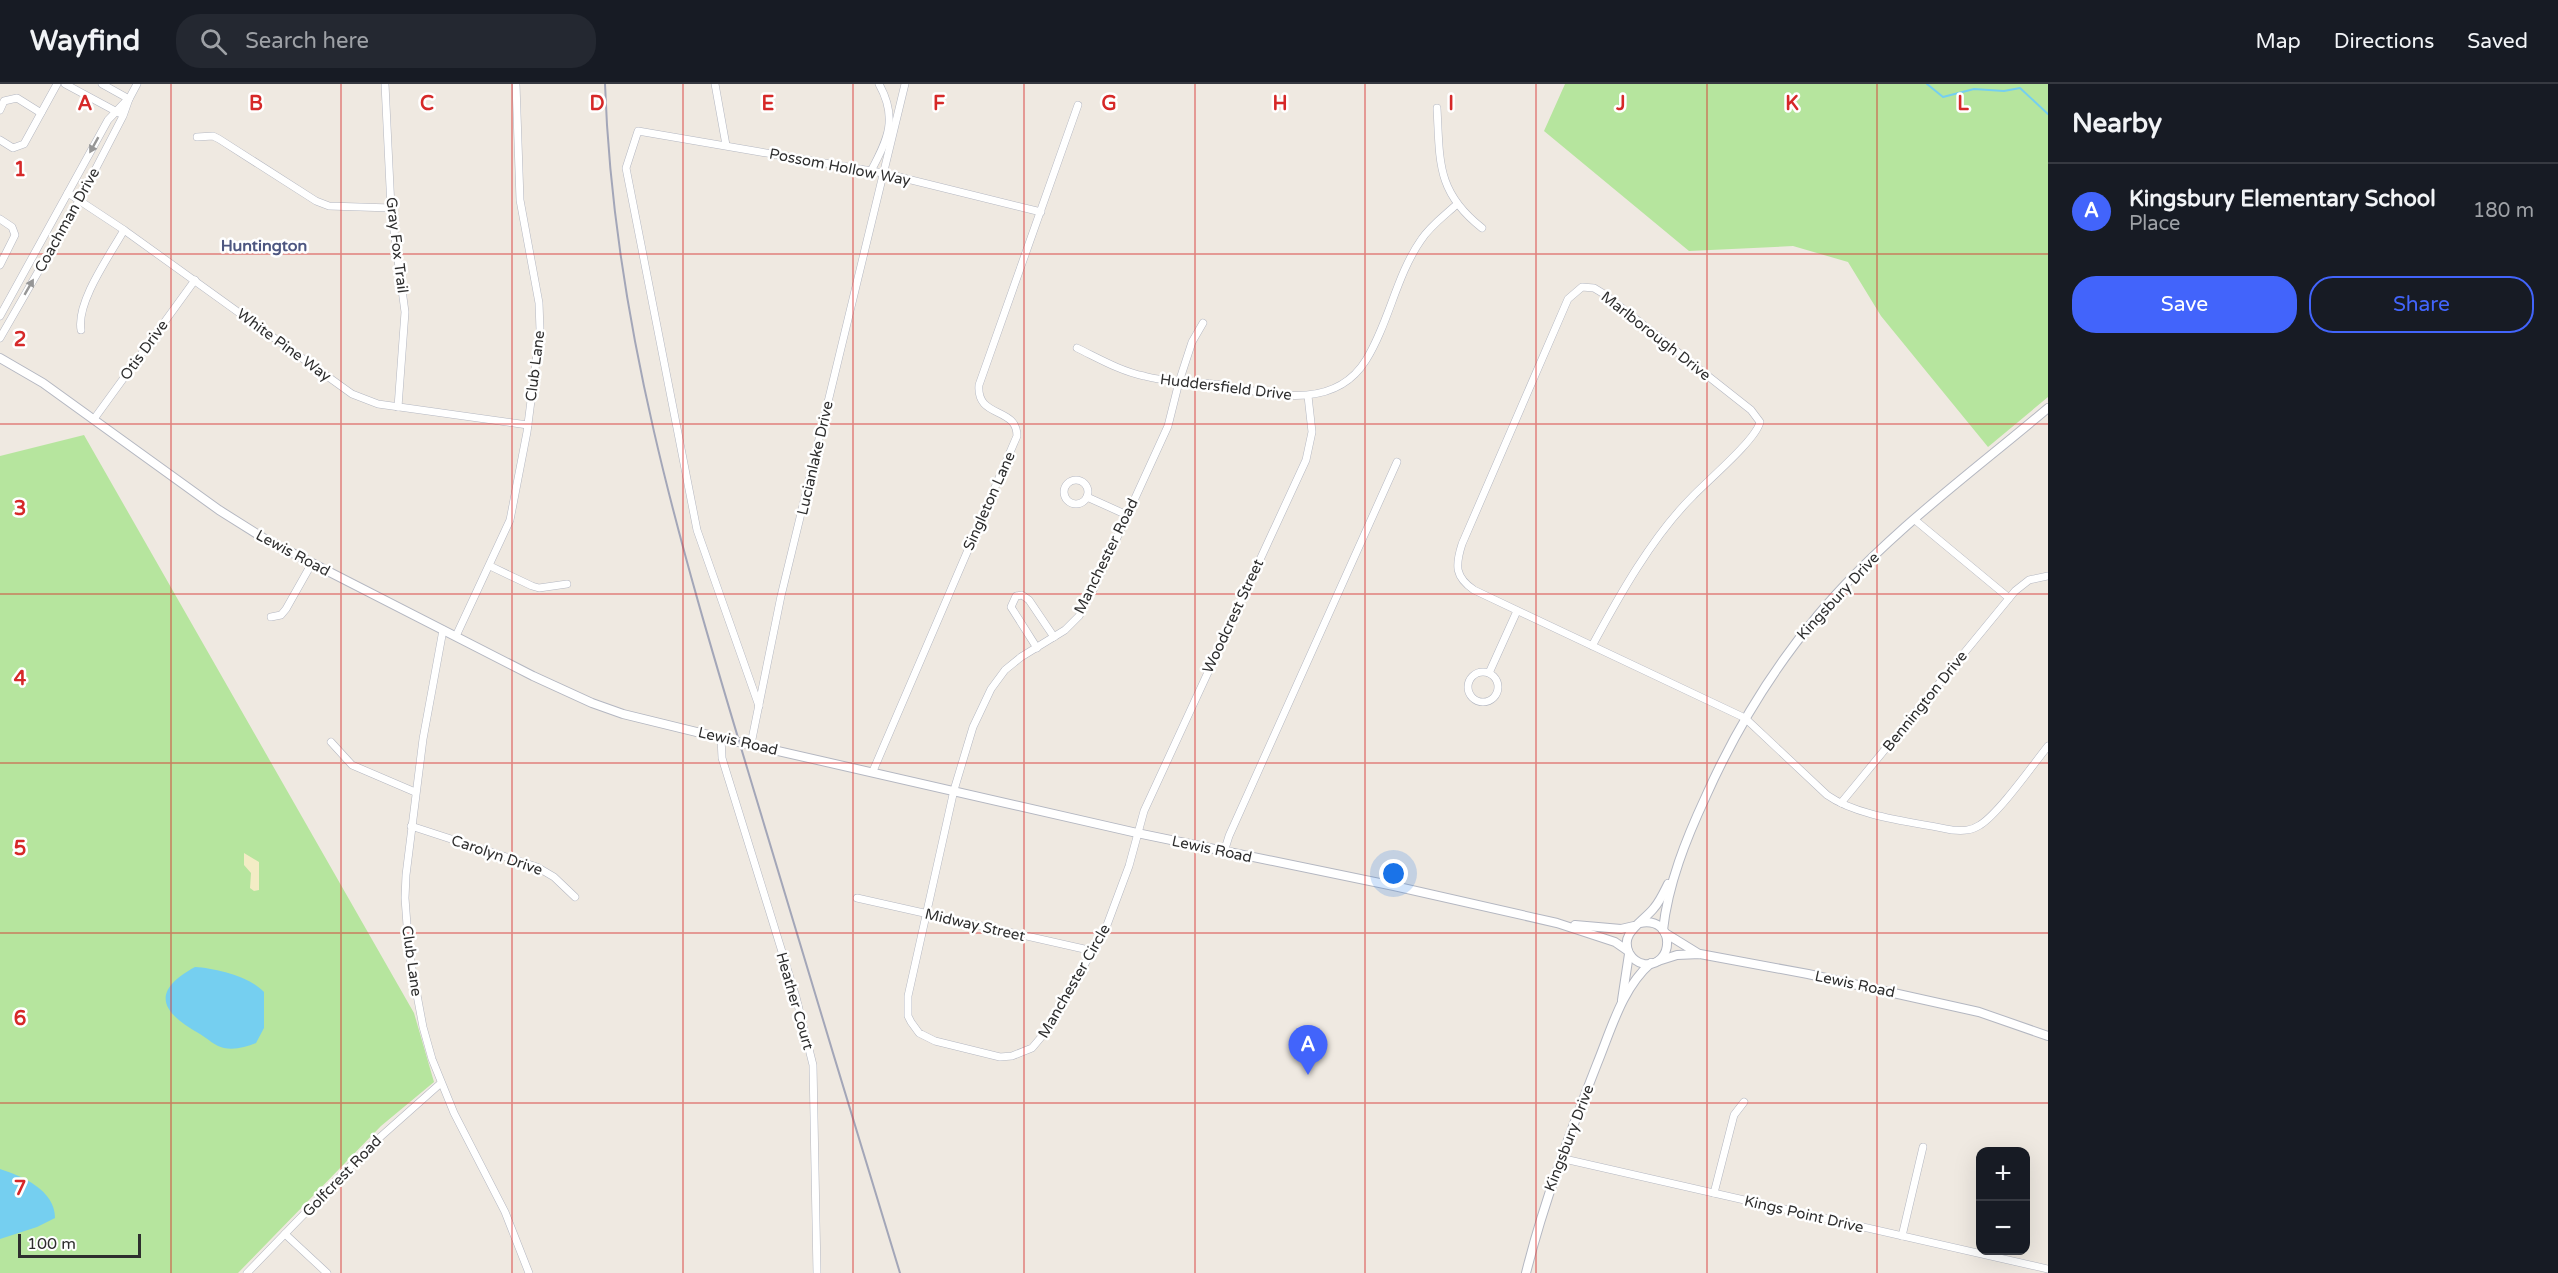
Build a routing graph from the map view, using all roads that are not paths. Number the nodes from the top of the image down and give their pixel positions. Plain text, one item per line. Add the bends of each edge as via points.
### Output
1 (57, 84) edge
2 (65, 84) edge
3 (102, 84) edge
4 (137, 84) edge
5 (385, 84) edge
6 (516, 84) edge
7 (715, 84) edge
8 (879, 84) edge
9 (905, 84) edge
10 (129, 99) junction
11 (1078, 105) dead end
12 (1437, 108) dead end
13 (0, 110) edge
14 (115, 111) junction
15 (41, 113) junction
16 (123, 116) junction
17 (197, 137) dead end
18 (0, 140) edge
19 (726, 145) junction
20 (871, 171) junction
21 (884, 173) junction
22 (68, 193) junction
23 (80, 199) junction
24 (1456, 205) junction
25 (391, 208) junction
26 (1041, 212) junction
27 (0, 219) edge
28 (1482, 228) dead end
29 (124, 230) junction
30 (0, 265) edge
31 (195, 280) junction
32 (0, 316) edge
33 (1203, 323) dead end
34 (81, 330) dead end
35 (0, 338) edge
36 (1077, 348) dead end
37 (0, 358) edge
38 (1179, 382) junction
39 (1308, 396) junction
40 (398, 406) junction
41 (2048, 408) edge
42 (94, 419) junction
43 (528, 425) junction
44 (1397, 462) dead end
45 (1087, 497) dead end
46 (1127, 514) junction
47 (1915, 520) junction
48 (312, 564) junction
49 (490, 566) junction
50 (2048, 576) edge
51 (567, 584) dead end
52 (2009, 598) junction
53 (1517, 611) junction
54 (271, 617) dead end
55 (443, 630) junction
56 (456, 636) junction
57 (1054, 637) junction
58 (1592, 646) junction
59 (1037, 648) junction
60 (1489, 673) junction
61 (759, 706) junction
62 (1744, 718) junction
63 (721, 738) junction
64 (331, 742) dead end
65 (751, 744) junction
66 (2048, 746) edge
67 (873, 771) junction
68 (954, 790) junction
69 (415, 792) junction
70 (1841, 803) junction
71 (411, 826) junction
72 (1137, 833) junction
73 (1224, 852) junction
74 (1677, 868) junction
75 (576, 897) dead end
76 (857, 898) dead end
77 (926, 914) junction
78 (1557, 923) junction
79 (1639, 924) junction
80 (1664, 931) junction
81 (1093, 951) junction
82 (1629, 952) junction
83 (1700, 954) junction
84 (1655, 962) junction
85 (1621, 1006) junction
86 (2048, 1036) edge
87 (441, 1083) junction
88 (1744, 1101) dead end
89 (1923, 1147) dead end
90 (1560, 1158) junction
91 (1714, 1193) junction
92 (285, 1234) junction
93 (1902, 1236) junction
94 (2048, 1268) edge
95 (247, 1273) edge
96 (327, 1273) edge
97 (529, 1273) edge
98 (817, 1273) edge
99 (1526, 1273) edge

1 - 15 street
2 - 14 street
3 - 10 street
4 - 10 street, Coachman Drive
5 - 25 street, Gray Fox Trail
6 - 43 street, Club Lane via 520,200 540,317
7 - 19 street
8 - 20 street via 890,113 889,127
9 - 21 street, Lucianlake Drive
10 - 14 street, Coachman Drive
10 - 16 street, Coachman Drive
11 - 26 street, Singleton Lane
12 - 24 street via 1443,177
13 - 15 street via 4,101 17,98
14 - 16 street
14 -> 22 street, Coachman Drive
15 - 18 street via 24,144 13,148
16 - 23 street, Coachman Drive
17 - 25 street via 219,139 302,194 329,206
19 - 20 street, Possom Hollow Way
19 - 61 street, Possom Hollow Way via 638,130 626,168 697,530
20 - 21 street, Possom Hollow Way
21 - 26 street, Possom Hollow Way
21 - 61 street, Lucianlake Drive via 781,596
22 - 23 street, White Pine Way
22 - 32 street, Coachman Drive
23 - 29 street, White Pine Way
35 -> 23 street, Coachman Drive
24 - 28 street
24 - 39 street, Huddersfield Drive via 1426,232 1413,252 1367,359 1355,375 1341,385
25 - 40 street, Gray Fox Trail via 405,312
26 - 67 street, Singleton Lane via 978,392 982,403 1012,420 1017,436
27 - 30 street via 12,227 15,236
29 - 31 street, White Pine Way
29 - 34 street via 83,305
31 - 40 street, White Pine Way via 352,394 369,402
31 - 42 street, Otis Drive
33 - 38 street, Manchester Road via 1192,342
36 - 38 street, Huddersfield Drive via 1134,374
37 - 42 street, Lewis Road
38 - 39 street, Huddersfield Drive
38 - 46 street, Manchester Road via 1168,426
39 - 72 street, Woodcrest Street via 1312,432 1305,460 1152,791
40 - 43 street, White Pine Way
41 - 47 street, Kingsbury Drive
42 - 48 street, Lewis Road via 219,510
43 - 49 street, Club Lane via 510,520
44 - 73 street
45 - 46 street
46 - 57 street, Manchester Road via 1079,616
47 - 52 street
47 - 62 street, Kingsbury Drive via 1884,546 1820,613 1793,645
48 - 54 street via 286,609
48 - 55 street, Lewis Road
49 - 51 street via 539,588
49 - 56 street, Club Lane
50 - 52 street, Bennington Drive via 2029,580
52 - 70 street, Bennington Drive
53 - 58 street, Marlborough Drive
53 - 58 street, Marlborough Drive via 1466,585 1458,576 1456,563 1568,299 1577,289 1594,288 1751,410 1760,422 1752,437 1685,503
53 - 60 street
55 - 56 street, Lewis Road
55 - 69 street, Club Lane
56 - 63 street, Lewis Road via 591,703
57 - 59 street, Manchester Road
57 - 59 street via 1025,597 1016,596 1011,607
58 - 62 street, Marlborough Drive
59 - 68 street, Manchester Road via 1012,663 991,689 965,750
60 - 60 street via 1480,672 1470,678 1468,691 1475,700 1488,701 1497,693 1496,680
61 - 65 street, Lucianlake Drive
62 - 70 street, Marlborough Drive via 1827,795
62 - 74 street, Kingsbury Drive via 1706,795
63 - 65 street, Lewis Road
63 - 98 street, Heather Court via 722,758 796,997 813,1065
64 - 69 street via 352,765
65 - 67 street, Lewis Road
66 - 70 street, Marlborough Drive via 1987,819 1972,829 1964,831 1891,818
67 - 68 street, Lewis Road
68 - 72 street, Lewis Road
68 - 77 street, Manchester Circle
69 - 71 street, Club Lane
71 - 75 street, Carolyn Drive via 537,867
71 - 87 street, Club Lane via 405,898 409,952 423,1027
72 - 73 street, Lewis Road
72 - 81 street, Manchester Circle via 1114,908
73 - 78 street, Lewis Road
74 - 79 street, Kingsbury Drive via 1657,904
74 - 80 street, Kingsbury Drive via 1665,909
76 - 77 street, Midway Street
77 - 81 street, Midway Street
77 - 81 street, Manchester Circle via 908,996 911,1022 919,1033 935,1041 1000,1057 1023,1053 1039,1041
78 - 79 street, Lewis Road via 1621,930
78 - 82 street, Lewis Road via 1615,942
79 - 80 street via 1653,923
79 - 82 street, Kingsbury Drive via 1627,937
80 - 83 street
80 - 84 street, Kingsbury Drive via 1667,950
82 - 84 street via 1638,962
82 - 85 street, Kingsbury Drive
83 - 84 street, Lewis Road via 1677,955
83 - 86 street, Lewis Road via 1952,1005
84 - 85 street, Kingsbury Drive via 1643,970
85 - 90 street, Kingsbury Drive
87 - 92 street, Golfcrest Road via 369,1147
87 - 97 street, Club Lane via 505,1212
88 - 91 street via 1734,1115
89 - 93 street
90 - 91 street, Kings Point Drive
90 - 99 street, Kingsbury Drive
91 - 93 street, Kings Point Drive
92 - 95 street, Golfcrest Road
92 - 96 street
93 - 94 street, Kings Point Drive

